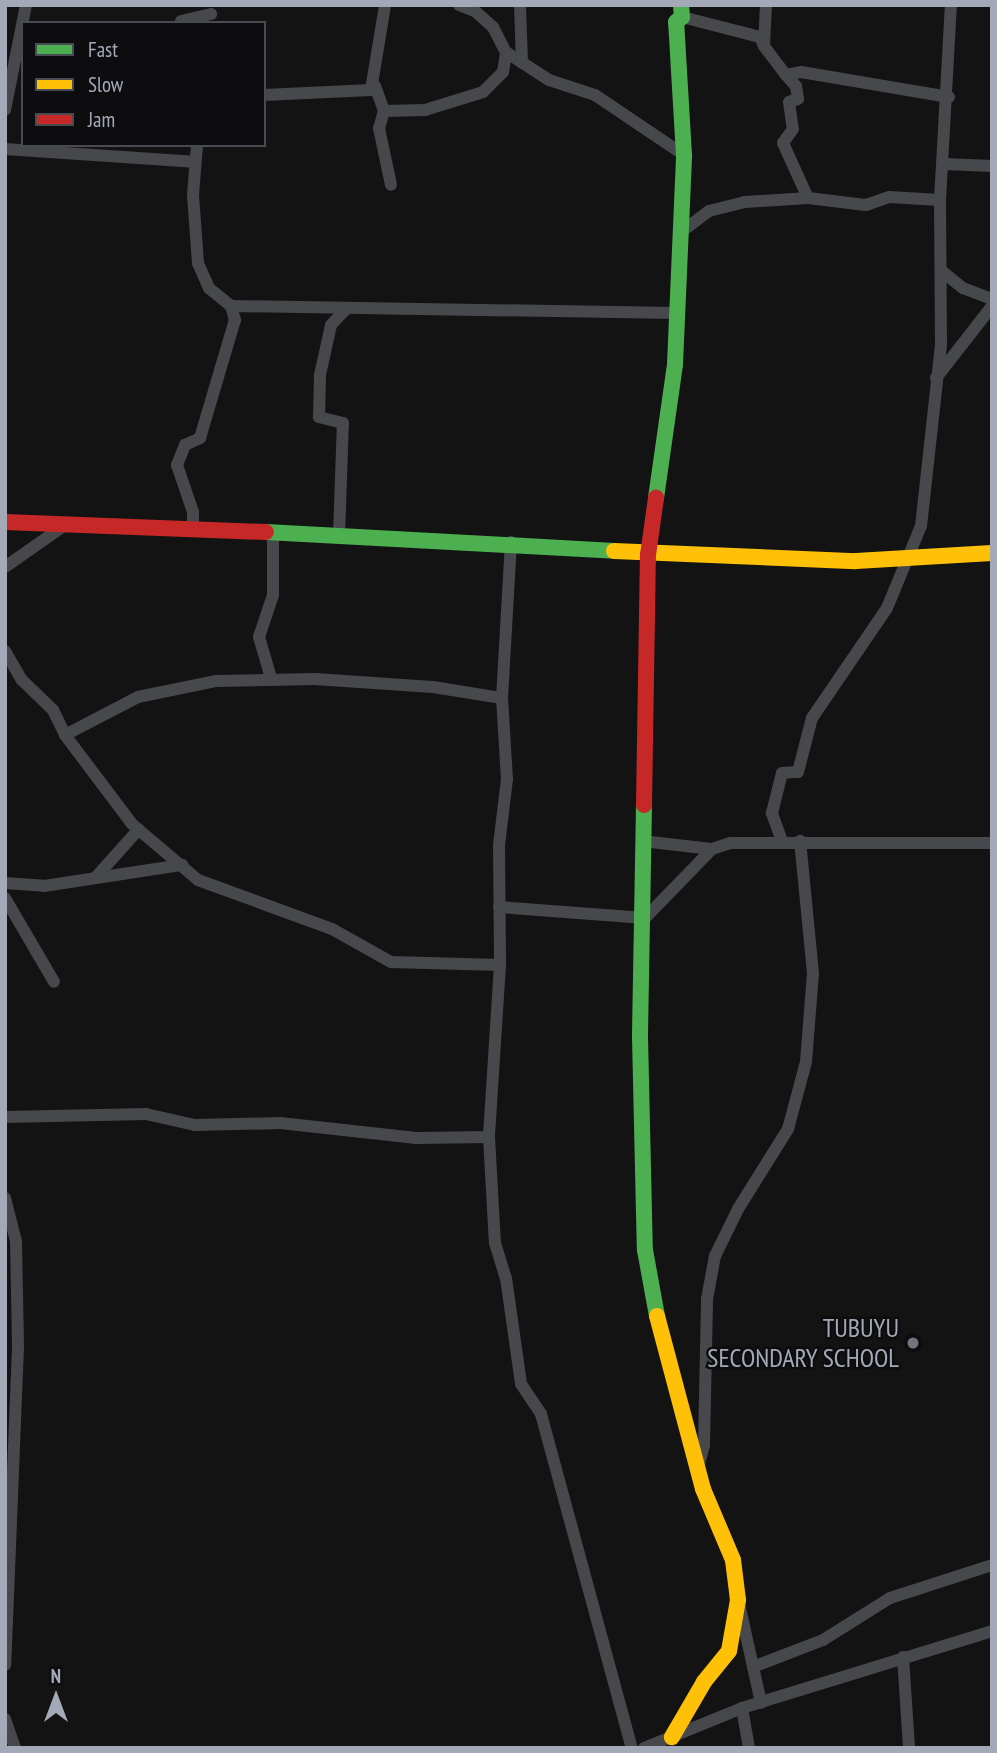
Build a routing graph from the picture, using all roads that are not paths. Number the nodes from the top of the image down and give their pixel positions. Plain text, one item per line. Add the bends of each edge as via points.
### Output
1 (385, 5) edge
2 (459, 5) edge
3 (520, 5) edge
4 (766, 5) edge
5 (951, 5) edge
6 (682, 11) edge
7 (211, 14) edge
8 (181, 21) edge
9 (21, 30) edge
10 (764, 46) junction
11 (506, 52) junction
12 (522, 63) junction
13 (786, 75) junction
14 (375, 86) junction
15 (266, 95) edge
16 (949, 97) junction
17 (5, 110) edge
18 (384, 111) junction
19 (197, 147) edge
20 (5, 149) edge
21 (684, 155) junction
22 (194, 162) junction
23 (944, 164) junction
24 (992, 166) edge
25 (391, 185) dead end
26 (808, 198) junction
27 (940, 200) junction
28 (681, 232) junction
29 (943, 272) junction
30 (992, 299) edge
31 (231, 306) junction
32 (992, 306) edge
33 (346, 308) junction
34 (677, 313) junction
35 (935, 379) junction
36 (5, 522) edge
37 (67, 523) junction
38 (193, 526) junction
39 (274, 534) junction
40 (339, 535) junction
41 (511, 542) junction
42 (992, 553) edge
43 (648, 555) junction
44 (910, 558) junction
45 (5, 567) edge
46 (5, 651) edge
47 (271, 678) junction
48 (502, 698) junction
49 (65, 735) junction
50 (139, 829) junction
51 (642, 841) junction
52 (782, 841) junction
53 (800, 841) junction
54 (992, 843) edge
55 (712, 849) junction
56 (182, 865) junction
57 (95, 877) junction
58 (5, 883) edge
59 (5, 898) edge
60 (499, 907) junction
61 (645, 918) junction
62 (500, 965) junction
63 (54, 982) dead end
64 (5, 1117) edge
65 (489, 1137) junction
66 (5, 1198) edge
67 (699, 1465) junction
68 (10, 1493) edge
69 (992, 1564) edge
70 (738, 1600) junction
71 (992, 1631) edge
72 (903, 1657) junction
73 (5, 1665) edge
74 (753, 1667) junction
75 (761, 1703) junction
76 (742, 1708) junction
77 (5, 1719) edge
78 (672, 1737) junction
79 (15, 1748) edge
80 (632, 1748) edge
81 (644, 1748) edge
82 (749, 1748) edge
83 (909, 1748) edge

1 - 14 street
2 - 11 street via 481,16
3 - 12 street
4 - 10 street
5 - 16 street
6 - 10 street via 760,37
6 - 21 street via 676,22
7 - 8 street
9 - 17 street
10 - 13 street
11 - 12 street
11 - 18 street via 503,72 483,92 425,110
12 - 21 street via 549,80 595,95
13 - 16 street via 802,72
13 - 26 street via 796,86 798,99 789,102 793,129 783,143
14 - 15 street via 357,94
14 - 18 street
16 - 23 street
18 - 25 street via 379,128
19 - 22 street
20 - 22 street
21 - 28 street
22 - 31 street via 198,263 209,288
23 - 24 street
23 - 27 street
26 - 27 street via 866,205 889,197
26 - 28 street via 719,208
27 - 29 street
28 - 34 street
29 - 30 street via 962,288
29 - 35 street
31 - 33 street
31 - 38 street via 235,320 231,341 201,438 185,445 177,465 193,512
32 - 35 street
33 - 34 street
33 - 40 street via 335,316 320,376 319,417 342,423
34 - 43 street via 671,400
35 - 44 street via 924,509
36 - 37 street
37 - 38 street
37 - 45 street
38 - 39 street
39 - 40 street
39 - 47 street via 274,594 258,637
40 - 41 street
41 - 43 street
41 - 48 street
42 - 44 street
43 - 44 street via 856,561
43 - 51 street
44 - 52 street via 881,619 824,695 810,722 798,772 782,773 772,813
46 - 49 street via 22,680 53,710
47 - 48 street via 433,687
47 - 49 street via 216,681 138,697
48 - 60 street via 507,779 502,793
49 - 50 street
50 - 56 street
50 - 57 street
51 - 55 street
51 - 61 street
52 - 53 street
52 - 55 street via 746,841
53 - 54 street
53 - 67 street via 813,973 806,1062 788,1129 715,1256 707,1299 704,1445
55 - 61 street
56 - 57 street
56 - 62 street via 209,886 332,929 391,962
57 - 58 street via 37,886
59 - 63 street
60 - 61 street
60 - 62 street
61 - 67 street via 640,1037 647,1274
62 - 65 street
64 - 65 street via 146,1114 195,1125 280,1122 441,1140
65 - 80 street via 495,1243 506,1278 521,1384 541,1414
66 - 68 street via 16,1241
67 - 70 street via 703,1489 733,1560
68 - 73 street
69 - 74 street via 890,1598 823,1640
70 - 74 street
70 - 78 street via 729,1651 704,1682
71 - 72 street
72 - 75 street
72 - 83 street
74 - 75 street
75 - 76 street
76 - 78 street
76 - 82 street
77 - 79 street
78 - 81 street

